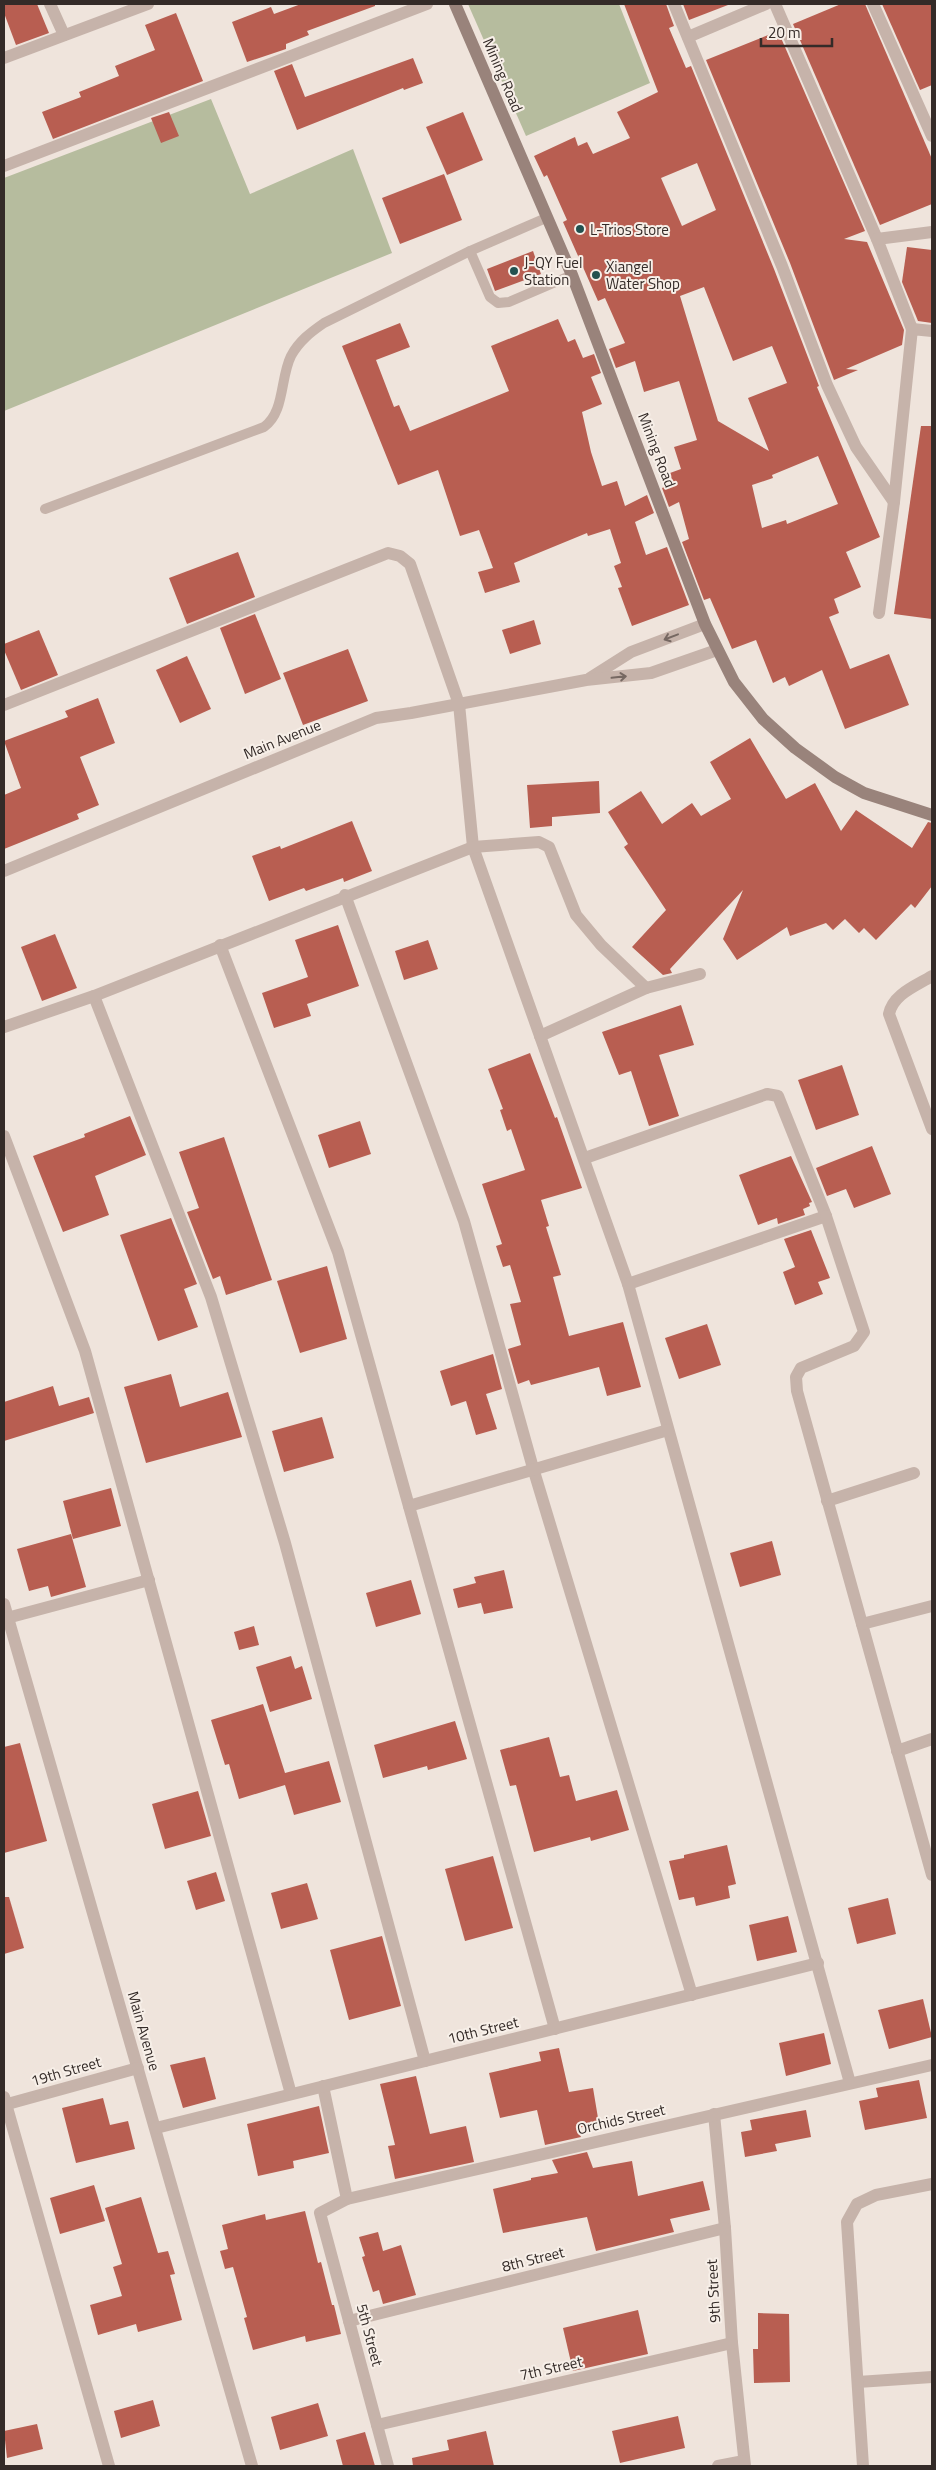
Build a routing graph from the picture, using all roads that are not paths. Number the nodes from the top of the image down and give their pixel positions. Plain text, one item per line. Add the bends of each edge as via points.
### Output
1 (50, 4) edge
2 (148, 4) edge
3 (427, 4) edge
4 (455, 4) edge
5 (674, 4) edge
6 (766, 4) edge
7 (775, 4) edge
8 (874, 4) edge
9 (64, 35) junction
10 (688, 37) junction
11 (4, 58) edge
12 (932, 136) edge
13 (4, 166) edge
14 (546, 218) junction
15 (932, 232) edge
16 (877, 240) junction
17 (470, 251) junction
18 (572, 276) junction
19 (912, 328) junction
20 (932, 331) edge
21 (894, 502) junction
22 (45, 509) dead end
23 (879, 613) dead end
24 (705, 624) junction
25 (717, 650) junction
26 (586, 680) junction
27 (459, 704) junction
28 (4, 705) edge
29 (932, 815) edge
30 (473, 847) junction
31 (4, 871) edge
32 (345, 895) junction
33 (220, 945) junction
34 (700, 974) dead end
35 (932, 976) edge
36 (646, 988) junction
37 (94, 996) junction
38 (4, 1027) edge
39 (540, 1036) junction
40 (932, 1129) edge
41 (4, 1136) edge
42 (6, 1151) edge
43 (585, 1158) junction
44 (826, 1216) junction
45 (628, 1284) junction
46 (668, 1430) junction
47 (533, 1468) junction
48 (914, 1473) dead end
49 (827, 1501) junction
50 (409, 1506) junction
51 (148, 1580) junction
52 (4, 1604) edge
53 (932, 1606) edge
54 (7, 1618) junction
55 (862, 1624) junction
56 (932, 1739) edge
57 (898, 1751) junction
58 (932, 1875) edge
59 (818, 1963) junction
60 (692, 1995) junction
61 (555, 2029) junction
62 (425, 2061) junction
63 (932, 2065) edge
64 (138, 2068) junction
65 (850, 2083) junction
66 (323, 2086) junction
67 (291, 2094) junction
68 (4, 2103) edge
69 (714, 2114) junction
70 (156, 2128) junction
71 (932, 2184) edge
72 (347, 2199) junction
73 (320, 2213) joint
74 (726, 2228) junction
75 (349, 2321) junction
76 (732, 2343) junction
77 (932, 2377) edge
78 (858, 2382) junction
79 (377, 2425) junction
80 (745, 2464) edge
81 (109, 2466) edge
82 (252, 2466) edge
83 (388, 2466) edge
84 (718, 2466) edge
85 (862, 2466) edge

1 - 9 street
2 - 9 street
3 - 13 street
4 - 14 street, Mining Road
5 - 10 street
6 - 10 street
7 - 16 street
8 - 12 street
9 - 11 street
10 - 21 street via 827,385 856,447
14 - 17 lane
14 - 18 street, Mining Road
15 - 16 street
16 - 19 street
17 - 18 lane via 490,297 498,303 509,302
17 - 22 lane via 324,323 306,336 291,357 274,417 264,427
18 - 24 street, Mining Road
19 - 20 street
19 - 21 street
21 - 23 street
24 - 25 street, Mining Road
24 -> 26 street, Main Avenue via 631,652
26 -> 25 street, Main Avenue via 651,673
25 - 29 street, Mining Road via 734,682 763,719 795,748 835,777 864,792
26 - 27 street, Main Avenue
27 - 28 street via 410,564 400,556 388,553
27 - 30 street
27 - 31 street, Main Avenue via 376,718
30 - 32 street
30 - 36 street via 546,844 576,915 601,945
30 - 39 street
32 - 33 street
32 - 47 street via 464,1221
33 - 37 street
33 - 50 street via 338,1252
34 - 36 street
35 - 40 street via 896,998 889,1014
36 - 39 street
37 - 38 street
37 - 62 street via 211,1297 285,1543
39 - 43 street
41 - 42 street
42 - 51 street via 85,1351
43 - 44 street via 773,1094 778,1096
43 - 45 street
44 - 45 street
44 - 49 street via 864,1332 854,1346 801,1368 796,1378
45 - 46 street
46 - 47 street
46 - 59 street
47 - 50 street
47 - 60 street
48 - 49 street
49 - 55 street
50 - 61 street
51 - 54 street
51 - 67 street
52 - 54 street, Main Avenue
53 - 55 street
54 - 64 street, Main Avenue
55 - 57 street
56 - 57 street
57 - 58 street
59 - 60 street, 10th Street
59 - 65 street
60 - 61 street, 10th Street
61 - 62 street, 10th Street
62 - 66 street, 10th Street
63 - 65 street, Orchids Street
64 - 68 street, 19th Street
64 - 70 street, Main Avenue
65 - 69 street, Orchids Street
66 - 67 street, 10th Street
66 - 72 street
67 - 70 street, 10th Street
68 - 81 street
69 - 72 street, Orchids Street
69 - 74 street, 9th Street
70 - 82 street, Main Avenue
71 - 78 street via 876,2195 857,2204 847,2222
72 - 73 street, Orchids Street
73 - 75 street, 5th Street
74 - 75 street, 8th Street
74 - 76 street, 9th Street
75 - 79 street, 5th Street
76 - 79 street, 7th Street
76 - 80 street, 9th Street
77 - 78 street
78 - 85 street
79 - 83 street, 5th Street
80 - 84 street

